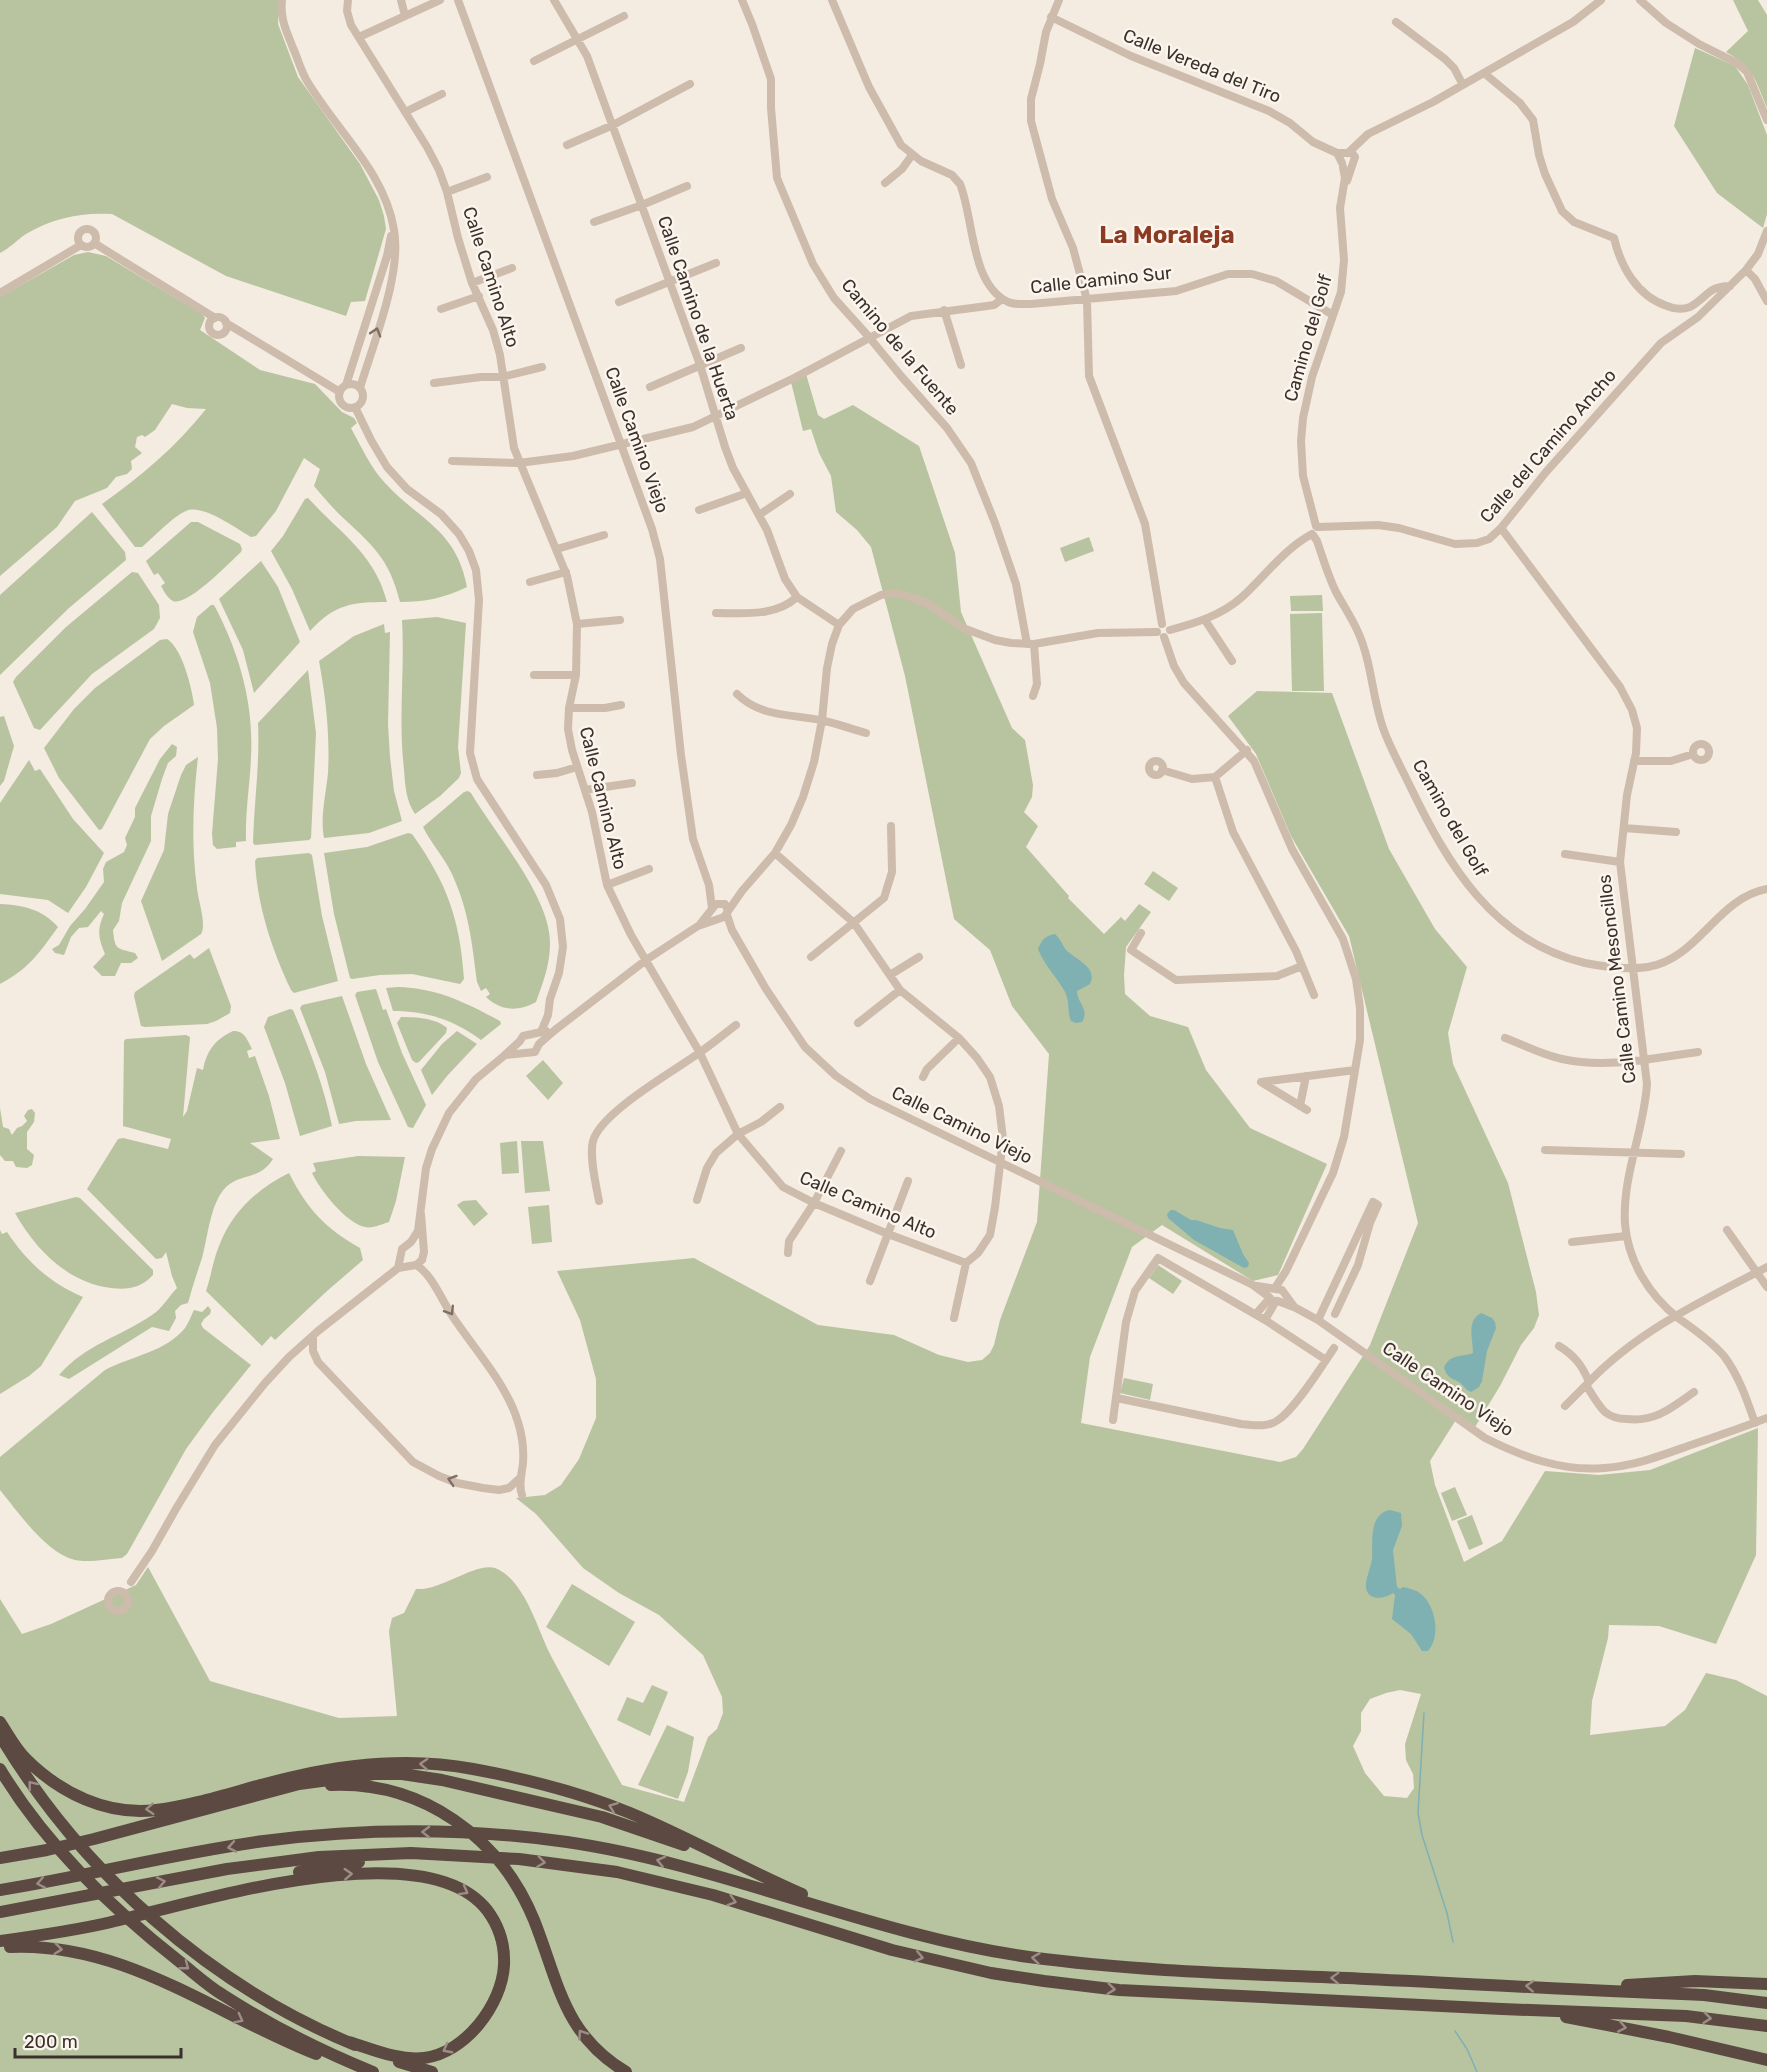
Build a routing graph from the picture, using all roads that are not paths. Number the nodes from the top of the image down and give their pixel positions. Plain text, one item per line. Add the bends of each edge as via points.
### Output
1 (282, 0) edge
2 (348, 0) edge
3 (400, 0) edge
4 (440, 0) edge
5 (458, 0) edge
6 (554, 0) edge
7 (742, 0) edge
8 (832, 0) edge
9 (1059, 0) edge
10 (1601, 0) edge
11 (1640, 0) edge
12 (405, 16) junction
13 (624, 16) dead end
14 (1051, 17) junction
15 (1396, 22) dead end
16 (359, 38) junction
17 (577, 38) junction
18 (534, 60) dead end
19 (1484, 73) junction
20 (690, 84) dead end
21 (1462, 85) junction
22 (442, 94) dead end
23 (405, 112) junction
24 (1767, 120) edge
25 (613, 125) junction
26 (567, 146) dead end
27 (1337, 153) junction
28 (1350, 154) junction
29 (912, 155) junction
30 (1346, 165) junction
31 (487, 177) dead end
32 (885, 183) dead end
33 (687, 186) dead end
34 (447, 192) junction
35 (642, 205) junction
36 (390, 215) junction
37 (594, 222) dead end
38 (1767, 231) edge
39 (94, 243) junction
40 (81, 245) junction
41 (716, 263) dead end
42 (1748, 267) junction
43 (512, 268) dead end
44 (472, 283) junction
45 (670, 283) junction
46 (1730, 286) junction
47 (0, 292) edge
48 (479, 296) junction
49 (1002, 299) junction
50 (1087, 300) junction
51 (1767, 301) edge
52 (619, 302) dead end
53 (441, 309) dead end
54 (944, 310) junction
55 (1334, 315) junction
56 (213, 320) junction
57 (226, 323) junction
58 (241, 333) junction
59 (222, 334) junction
60 (869, 337) junction
61 (741, 348) dead end
62 (699, 364) junction
63 (961, 365) dead end
64 (542, 367) dead end
65 (502, 377) junction
66 (434, 384) dead end
67 (650, 387) dead end
68 (360, 388) junction
69 (343, 389) junction
70 (355, 408) junction
71 (716, 417) junction
72 (620, 446) junction
73 (452, 461) dead end
74 (519, 463) junction
75 (747, 493) junction
76 (790, 494) dead end
77 (699, 510) dead end
78 (759, 515) junction
79 (1501, 528) junction
80 (1314, 531) junction
81 (604, 535) dead end
82 (557, 549) junction
83 (566, 572) junction
84 (530, 582) dead end
85 (797, 597) junction
86 (716, 612) dead end
87 (620, 620) dead end
88 (1205, 620) junction
89 (577, 624) junction
90 (839, 625) junction
91 (1163, 631) junction
92 (1030, 644) junction
93 (1232, 661) dead end
94 (534, 675) dead end
95 (576, 675) junction
96 (737, 694) dead end
97 (1033, 696) dead end
98 (621, 705) dead end
99 (569, 708) junction
100 (822, 720) junction
101 (866, 733) dead end
102 (1246, 750) junction
103 (1693, 754) dead end
104 (1634, 761) junction
105 (577, 767) junction
106 (1162, 770) dead end
107 (537, 775) dead end
108 (1215, 777) junction
109 (632, 783) dead end
110 (585, 790) junction
111 (891, 826) dead end
112 (1624, 828) junction
113 (1676, 832) dead end
114 (775, 853) junction
115 (1565, 854) dead end
116 (1620, 862) junction
117 (649, 869) dead end
118 (607, 885) junction
119 (709, 885) junction
120 (1767, 889) edge
121 (712, 909) junction
122 (723, 911) junction
123 (854, 923) junction
124 (698, 926) junction
125 (1141, 933) dead end
126 (811, 957) dead end
127 (919, 957) dead end
128 (646, 960) junction
129 (1302, 966) junction
130 (1633, 968) junction
131 (890, 975) junction
132 (900, 990) junction
133 (1314, 995) dead end
134 (548, 1015) junction
135 (858, 1023) dead end
136 (736, 1025) dead end
137 (558, 1028) junction
138 (537, 1033) junction
139 (959, 1038) junction
140 (1505, 1038) dead end
141 (520, 1041) junction
142 (539, 1044) junction
143 (525, 1052) junction
144 (1698, 1052) dead end
145 (700, 1053) junction
146 (505, 1056) junction
147 (1645, 1059) junction
148 (1355, 1070) junction
149 (1306, 1076) junction
150 (923, 1077) dead end
151 (780, 1107) dead end
152 (738, 1134) junction
153 (841, 1150) dead end
154 (1545, 1150) dead end
155 (1633, 1152) junction
156 (1682, 1154) dead end
157 (999, 1162) junction
158 (909, 1181) dead end
159 (697, 1200) dead end
160 (599, 1201) dead end
161 (814, 1203) junction
162 (421, 1214) junction
163 (1727, 1230) dead end
164 (888, 1234) junction
165 (1626, 1236) junction
166 (411, 1242) junction
167 (1572, 1242) dead end
168 (422, 1249) junction
169 (788, 1253) dead end
170 (401, 1257) junction
171 (966, 1263) junction
172 (413, 1265) junction
173 (1767, 1267) edge
174 (398, 1268) junction
175 (1756, 1273) junction
176 (870, 1281) dead end
177 (1767, 1287) edge
178 (1275, 1294) junction
179 (1256, 1314) junction
180 (1335, 1314) dead end
181 (1676, 1316) junction
182 (954, 1318) dead end
183 (1265, 1320) junction
184 (1318, 1320) junction
185 (313, 1336) junction
186 (1559, 1346) dead end
187 (1334, 1348) dead end
188 (296, 1350) junction
189 (314, 1356) junction
190 (1326, 1360) junction
191 (1588, 1383) junction
192 (1694, 1392) dead end
193 (1117, 1398) junction
194 (1565, 1406) dead end
195 (1767, 1418) edge
196 (1113, 1420) dead end
197 (1755, 1423) junction
198 (520, 1478) junction
199 (509, 1488) junction
200 (131, 1582) junction
201 (119, 1590) junction
202 (127, 1596) junction
203 (0, 1722) edge
204 (0, 1736) edge
205 (0, 1769) edge
206 (250, 1797) junction
207 (483, 1856) junction
208 (0, 1858) edge
209 (742, 1867) junction
210 (0, 1890) edge
211 (167, 1909) junction
212 (0, 1912) edge
213 (879, 1923) junction
214 (0, 1941) edge
215 (0, 1947) edge
216 (1767, 1984) edge
217 (1588, 1989) junction
218 (1767, 2003) edge
219 (1502, 2009) junction
220 (1767, 2026) edge
221 (349, 2042) junction
222 (1767, 2060) edge
223 (363, 2072) edge
224 (373, 2072) edge
225 (432, 2072) edge
226 (626, 2072) edge

1 - 36 street via 281,16 306,80 361,157
2 - 16 street, Calle Camino Alto via 351,25
3 - 12 street
4 - 12 street
5 - 72 street, Calle Camino Viejo
6 - 17 street, Calle Camino de la Huerta
7 - 60 street, Camino de la Fuente via 771,79 777,178 813,264 834,298
8 - 29 street via 869,87 897,138
9 - 14 street
10 - 19 street via 1573,22
11 - 24 street via 1666,23 1747,72
12 - 16 street
13 - 17 street
14 - 27 street, Calle Vereda del Tiro via 1131,56 1269,111 1313,142
14 - 50 street via 1031,99 1031,121 1052,199 1073,248
15 - 21 street via 1445,59
16 - 23 street, Calle Camino Alto
17 - 18 street
17 - 25 street, Calle Camino de la Huerta
19 - 21 street
19 - 46 street via 1520,103 1533,120 1539,155 1562,212 1574,222 1614,238 1627,273 1640,290 1656,302 1680,309 1718,286
20 - 25 street
21 - 28 street via 1371,132
22 - 23 street
23 - 34 street, Calle Camino Alto via 427,147
25 - 26 street
25 - 35 street, Calle Camino de la Huerta
27 - 28 street, Calle Vereda del Tiro
27 - 30 street
28 - 30 street
29 - 32 street
29 - 49 street via 956,178 963,192 982,274
30 - 55 street, Camino del Golf via 1340,208 1344,272
31 - 34 street
33 - 35 street
34 - 44 street, Calle Camino Alto
35 - 37 street
35 - 45 street, Calle Camino de la Huerta
68 -> 36 street via 396,260
36 - 69 street via 387,256
38 - 42 street, Calle del Camino Ancho
39 - 40 street via 88,247
39 - 40 street via 93,231 84,230 78,236
39 - 56 street
40 - 47 street
41 - 45 street
42 - 46 street, Calle del Camino Ancho
42 - 51 street
43 - 44 street
44 - 48 street, Calle Camino Alto
45 - 52 street
45 - 62 street, Calle Camino de la Huerta
46 - 79 street, Calle del Camino Ancho via 1698,317 1661,343
48 - 53 street
48 - 65 street, Calle Camino Alto via 500,355
49 - 50 street, Calle Camino Sur via 1013,304
49 - 54 street via 994,305
50 - 55 street, Calle Camino Sur via 1176,291 1228,274 1252,274 1276,280
50 - 91 street via 1089,376 1145,524
54 - 60 street via 910,316
54 - 63 street
55 - 80 street, Camino del Golf via 1312,377 1303,418 1303,476
56 - 57 street
56 - 59 street via 211,333
57 - 58 street
57 - 59 street
58 - 59 street
58 - 69 street
60 - 71 street
60 - 92 street, Camino de la Fuente via 947,428 971,463 1016,584
61 - 62 street
62 - 67 street
62 - 71 street, Calle Camino de la Huerta
64 - 65 street
65 - 66 street
65 - 74 street, Calle Camino Alto
68 - 69 street via 351,384
68 - 70 street via 362,401
69 - 70 street via 342,405
70 - 134 street via 387,467 459,534 476,570 479,600 470,753 477,779 546,885 560,919 563,947
71 - 72 street
71 - 75 street, Calle Camino de la Huerta
72 - 74 street
72 - 119 street, Calle Camino Viejo via 660,559 693,839
73 - 74 street
74 - 82 street, Calle Camino Alto
75 - 77 street
75 - 78 street, Calle Camino de la Huerta
76 - 78 street
78 - 85 street, Calle Camino de la Huerta via 785,579
79 - 80 street, Calle del Camino Ancho via 1489,538 1463,545 1378,525
79 - 104 street, Calle Camino Mesoncillos via 1620,687 1637,728
80 - 88 street via 1240,598
80 - 130 street, Camino del Golf via 1335,590 1358,632 1390,743 1423,812 1475,894 1499,920 1526,940 1569,959
81 - 82 street
82 - 83 street, Calle Camino Alto
83 - 84 street
83 - 89 street, Calle Camino Alto
85 - 86 street via 757,614
85 - 90 street, Calle Camino de la Huerta
87 - 89 street
88 - 91 street
88 - 93 street
89 - 95 street, Calle Camino Alto
90 - 92 street via 853,609 881,595 895,593 930,605 963,628 994,640
90 - 100 street via 827,668
91 - 92 street via 1098,633
91 - 102 street via 1184,683
92 - 97 street, Camino de la Fuente via 1037,684
94 - 95 street
95 - 99 street, Calle Camino Alto
96 - 100 street via 744,702 770,713
98 - 99 street
99 - 105 street, Calle Camino Alto via 568,729
100 - 101 street
100 - 114 street via 803,797
102 - 108 street
102 - 148 street via 1292,849 1343,939 1356,979 1360,1008
103 - 104 street via 1671,761
104 - 112 street, Calle Camino Mesoncillos
105 - 107 street
105 - 110 street, Calle Camino Alto
106 - 108 street via 1192,779
108 - 129 street via 1233,832
109 - 110 street
110 - 118 street, Calle Camino Alto
111 - 123 street via 892,872 884,898
112 - 113 street
112 - 116 street, Calle Camino Mesoncillos
114 - 122 street
114 - 123 street
115 - 116 street
116 - 130 street, Calle Camino Mesoncillos
117 - 118 street
118 - 128 street, Calle Camino Alto
119 - 121 street, Calle Camino Viejo
119 - 122 street, Calle Camino Viejo via 720,898
120 - 130 street, Camino del Golf via 1731,907 1677,956
121 - 122 street via 716,904
121 - 124 street
122 - 124 street
122 - 157 street, Calle Camino Viejo via 766,989 805,1047 836,1076 870,1099
123 - 126 street
123 - 131 street
124 - 128 street
125 - 129 street via 1131,951 1176,980 1277,976
127 - 131 street
128 - 137 street
128 - 145 street, Calle Camino Alto
129 - 133 street
130 - 147 street, Calle Camino Mesoncillos
131 - 132 street
132 - 135 street
132 - 139 street
134 - 137 street
134 - 138 street
136 - 145 street
137 - 138 street
137 - 142 street
138 - 141 street via 526,1034
138 - 142 street
139 - 150 street
139 - 157 street via 990,1077 1003,1139
140 - 147 street via 1580,1062
141 - 143 street
141 - 146 street
142 - 143 street via 535,1052
143 - 146 street
144 - 147 street
145 - 152 street, Calle Camino Alto
145 - 160 street via 615,1110 593,1140 593,1171
146 - 162 street via 476,1079 449,1113 426,1168
147 - 155 street, Calle Camino Mesoncillos via 1646,1097
148 - 149 street
148 - 178 street via 1344,1137 1333,1173
149 - 149 street via 1303,1108 1258,1079
151 - 152 street
152 - 159 street via 716,1153
152 - 161 street, Calle Camino Alto via 783,1187
153 - 161 street
154 - 155 street
155 - 156 street
155 - 165 street, Calle Camino Mesoncillos via 1626,1198
157 - 171 street via 990,1235
157 - 178 street, Calle Camino Viejo
158 - 164 street
161 - 164 street, Calle Camino Alto
161 - 169 street via 789,1241
162 - 166 street
162 - 168 street
163 - 175 street
164 - 171 street, Calle Camino Alto
164 - 176 street
165 - 167 street
165 - 181 street, Calle Camino Mesoncillos via 1644,1280
166 - 168 street
166 - 170 street via 404,1246
168 - 172 street via 423,1256
170 - 172 street
170 - 174 street
171 - 182 street
172 - 174 street
172 -> 198 street via 430,1277 511,1404 522,1440
173 - 175 street
174 - 185 street
175 - 177 street
175 - 181 street
178 - 179 street
178 - 183 street
178 - 184 street, Calle Camino Viejo
179 - 183 street
179 - 193 street via 1158,1258 1135,1291 1126,1322
180 - 184 street via 1358,1265 1378,1205 1373,1202
181 - 191 street via 1625,1348
181 - 197 street, Calle Camino Mesoncillos via 1723,1355 1740,1384
183 - 190 street
184 - 197 street, Calle Camino Viejo via 1485,1438 1537,1460 1602,1468 1638,1463
185 - 188 street
185 - 189 street
186 - 191 street via 1576,1359
187 - 190 street
188 - 189 street
188 - 200 street via 215,1445
199 -> 189 street via 458,1483 413,1462
190 - 193 street via 1289,1411 1277,1422 1260,1426
191 - 192 street via 1597,1403 1618,1419 1658,1416
191 - 194 street
193 - 196 street
195 - 197 street, Calle Camino Viejo
198 - 199 street
198 - 199 street via 522,1495
200 - 201 street
200 - 202 street
201 - 202 street
201 - 202 street via 108,1597 113,1610 126,1607
209 -> 203 highway via 650,1822 586,1797 546,1784 442,1765 398,1762 340,1767 187,1805 124,1810 91,1802 51,1781 24,1758
221 -> 204 highway via 248,1989 160,1925 67,1830 21,1771
205 -> 224 highway via 49,1836 139,1930 222,1995
206 - 208 highway via 94,1839
206 - 209 highway via 341,1777 383,1774 433,1778 602,1817
226 -> 206 highway via 589,2044 571,2016 514,1880 490,1850 461,1824 416,1799 354,1785 312,1786
207 - 211 highway via 337,1864
212 -> 207 highway via 227,1869 319,1857 401,1853
207 -> 219 highway via 617,1872 713,1895 892,1950 1044,1982 1119,1990
209 - 213 highway
213 -> 210 highway via 624,1852 479,1833 396,1831 263,1841
211 - 214 highway
211 -> 221 highway via 288,1881 366,1874 436,1880 456,1887 482,1904 499,1931 504,1965 491,2005 472,2031 450,2049 424,2058 397,2056
217 -> 213 highway via 1060,1961 943,1941
215 -> 223 highway via 63,1949 116,1961 311,2052
216 - 217 highway via 1695,1981
217 - 218 highway
219 -> 220 highway via 1686,2016
219 -> 222 highway via 1612,2025
221 - 225 highway

